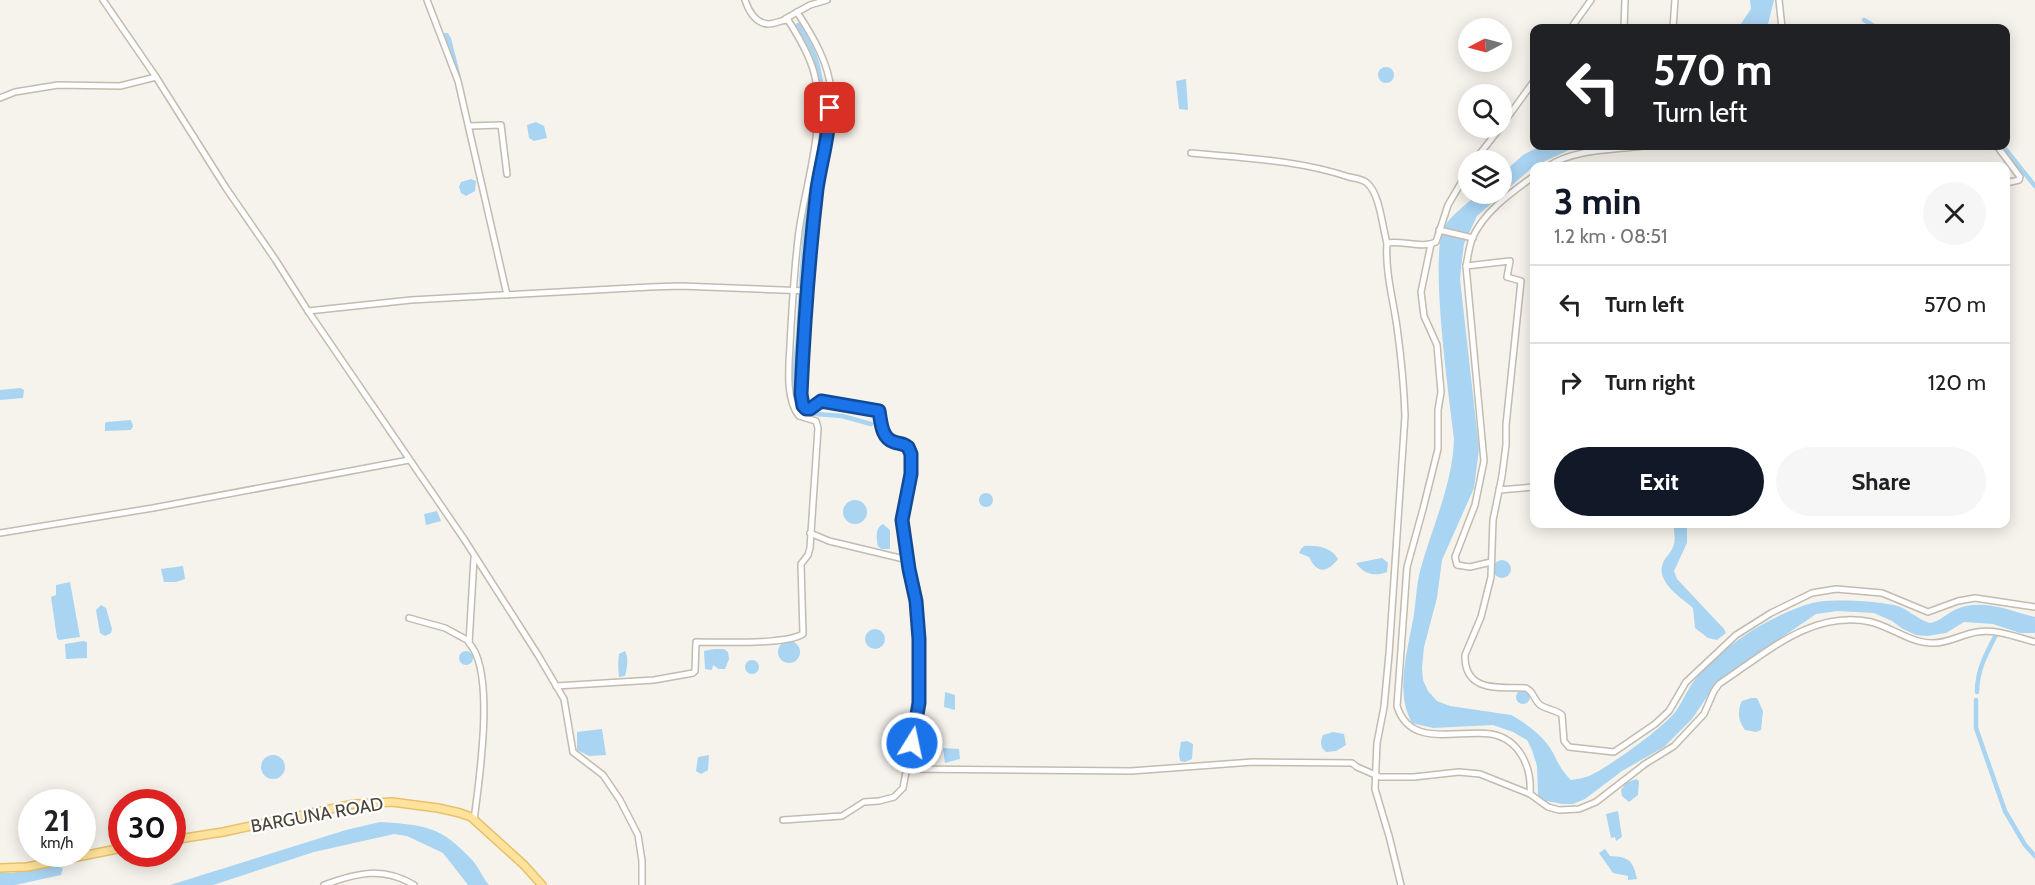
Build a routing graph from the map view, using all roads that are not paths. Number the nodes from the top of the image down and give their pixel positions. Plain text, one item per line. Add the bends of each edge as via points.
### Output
1 (103, 0) edge
2 (427, 0) edge
3 (746, 0) edge
4 (827, 0) edge
5 (1592, 0) edge
6 (1625, 0) edge
7 (1674, 0) edge
8 (1779, 0) edge
9 (797, 12) junction
10 (785, 19) junction
11 (1574, 24) edge
12 (1624, 24) edge
13 (1673, 24) edge
14 (1782, 24) edge
15 (156, 77) junction
16 (1530, 86) edge
17 (0, 98) edge
18 (1512, 111) edge
19 (469, 126) junction
20 (1492, 138) edge
21 (1483, 150) edge
22 (1613, 150) edge
23 (1191, 153) dead end
24 (1555, 162) edge
25 (2010, 164) edge
26 (507, 174) dead end
27 (1530, 179) edge
28 (2010, 182) edge
29 (1458, 188) edge
30 (1439, 230) junction
31 (1473, 238) junction
32 (1387, 243) junction
33 (1431, 244) junction
34 (1466, 266) junction
35 (794, 291) junction
36 (808, 291) junction
37 (507, 295) junction
38 (308, 311) junction
39 (409, 460) junction
40 (1530, 487) edge
41 (1499, 490) junction
42 (810, 532) junction
43 (0, 533) edge
44 (474, 556) junction
45 (908, 560) junction
46 (1491, 562) junction
47 (2035, 607) edge
48 (409, 618) dead end
49 (469, 641) junction
50 (2035, 642) edge
51 (556, 686) junction
52 (907, 769) junction
53 (1376, 775) junction
54 (1530, 794) junction
55 (474, 820) junction
56 (783, 820) dead end
57 (186, 838) edge
58 (108, 851) edge
59 (0, 868) edge
60 (324, 885) edge
61 (414, 885) edge
62 (542, 885) edge
63 (642, 885) edge
64 (1401, 885) edge

1 - 15 street
2 - 19 street via 458,81
3 - 10 street via 753,17 759,20 768,24
4 - 9 street
5 - 11 street
6 - 12 street
7 - 13 street
8 - 14 street
9 - 10 street
9 - 36 street via 818,44 831,89 830,128 817,192
10 - 35 street via 811,65 817,97 815,143 799,231
15 - 17 street via 120,86 58,85
15 - 38 street
16 - 18 street
19 - 26 street via 501,125
19 - 37 street
20 - 21 street
22 - 24 street
23 - 32 street via 1272,161 1335,172 1366,182 1376,196
25 - 28 street via 2020,177
27 - 31 street via 1493,210
29 - 30 street
30 - 31 street
30 - 33 street via 1436,242
31 - 34 street
32 - 33 street
32 - 53 street via 1405,416 1389,654
33 - 54 street via 1421,292 1424,316 1438,353 1438,449 1407,567 1397,706 1400,719 1422,732 1491,734 1505,739 1526,763
34 - 41 street via 1510,261 1507,277 1521,281
34 - 46 street via 1484,462 1475,504 1455,557 1457,565 1463,567
35 - 36 street
35 - 37 street via 681,286
35 - 42 street via 789,369 793,407 803,419 816,421 818,428
36 - 45 street via 803,406 810,409 821,401 879,411 886,436 908,447 911,474 902,520
37 - 38 street
38 - 39 street
39 - 43 street
39 - 44 street
40 - 41 street
41 - 46 street
42 - 45 street via 829,541
42 - 51 street via 808,555 801,564 803,634 797,638 696,642 693,673 654,680
44 - 49 street
44 - 51 street
45 - 52 street via 919,639 919,703
46 - 47 street via 1488,592 1466,655 1470,676 1488,687 1532,691 1537,702 1562,715 1564,741 1569,747 1614,752 1642,735 1669,711 1686,682 1729,640 1812,592 1836,589 1882,594 1928,612 1975,598
48 - 49 street via 445,628
49 - 55 street via 477,651 484,697 482,760
50 - 54 street via 2004,633 1979,632 1932,644 1872,622 1829,620 1765,652 1719,684 1704,714 1686,735 1596,802 1579,809 1559,810
51 - 63 street via 564,699 573,752 603,775 638,835
52 - 53 street via 1140,771 1303,761 1352,763
52 - 56 street via 903,788 894,797 864,802 842,816
53 - 54 street via 1480,774
53 - 64 street via 1375,789
55 - 57 main road, BARGUNA ROAD via 438,808 392,802 354,804
55 - 62 main road, BARGUNA ROAD
58 - 59 main road via 27,867
60 - 61 street via 360,874 384,873

